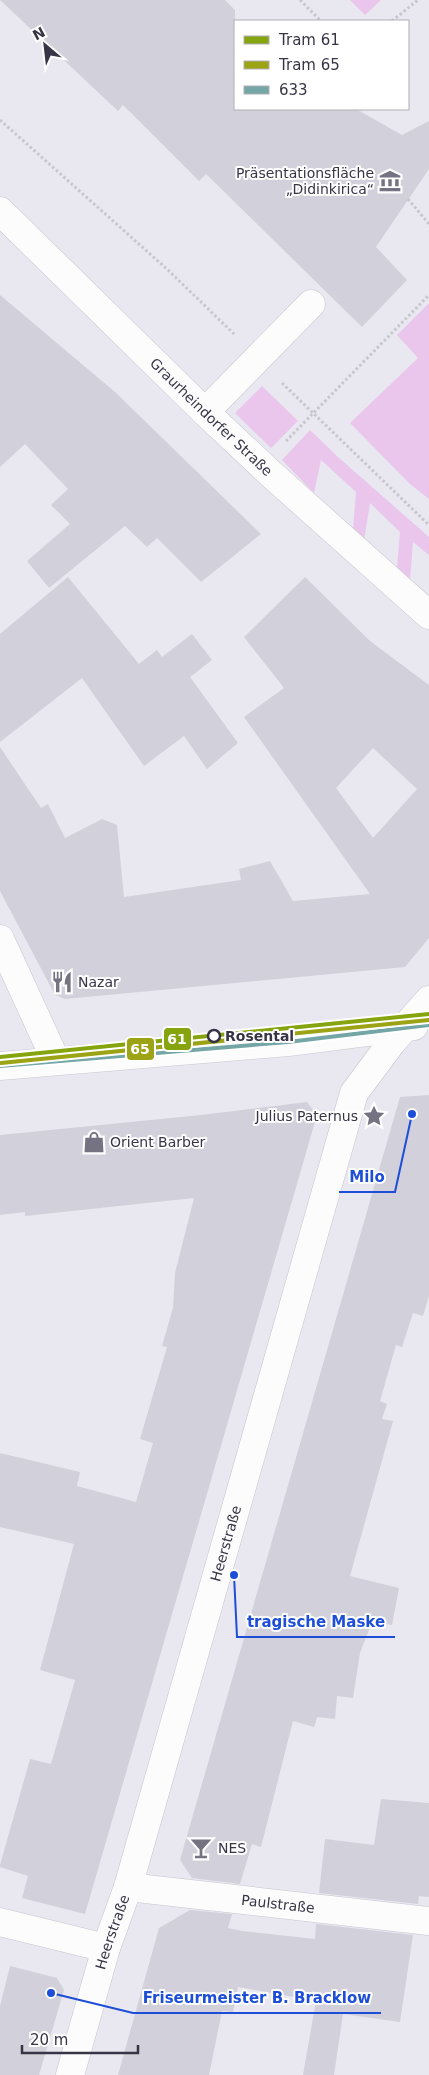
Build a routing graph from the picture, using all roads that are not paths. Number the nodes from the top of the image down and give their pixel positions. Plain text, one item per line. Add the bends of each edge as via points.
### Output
1 (0, 211) edge
2 (311, 304) dead end
3 (205, 412) junction
4 (429, 615) edge
5 (0, 939) edge
6 (429, 1000) edge
7 (421, 1028) edge
8 (56, 1061) junction
9 (0, 1066) edge
10 (128, 1887) junction
11 (429, 1920) edge
12 (0, 1922) edge
13 (106, 1948) junction
14 (70, 2075) edge

1 - 3 street, Graurheindorfer Straße
2 - 3 street
3 - 4 street, Graurheindorfer Straße
5 - 8 street
6 - 7 street, Heerstraße
7 - 8 street
7 - 10 street, Heerstraße via 354,1093
8 - 9 street
10 - 11 street, Paulstraße
10 - 13 street, Heerstraße
12 - 13 street
13 - 14 street, Heerstraße

